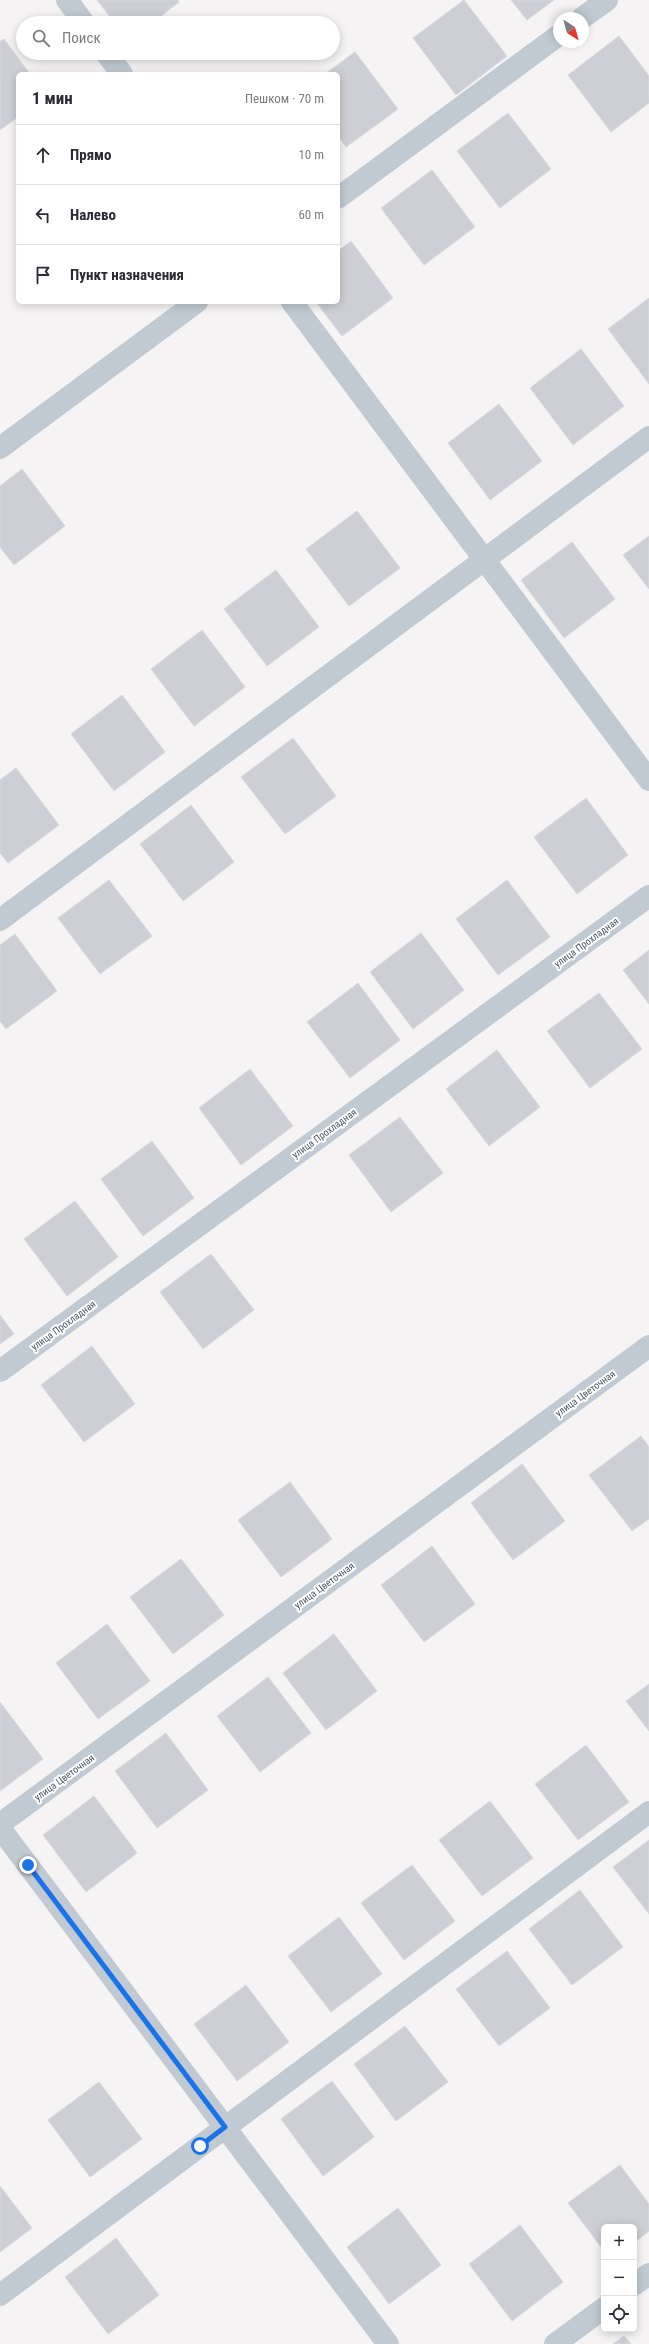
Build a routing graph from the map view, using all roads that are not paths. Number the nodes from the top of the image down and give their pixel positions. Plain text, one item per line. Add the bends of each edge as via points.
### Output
1 (67, 0) edge
2 (607, 0) edge
3 (589, 13) edge
4 (79, 16) edge
5 (553, 39) edge
6 (111, 60) edge
7 (120, 72) edge
8 (340, 197) edge
9 (194, 304) edge
10 (294, 304) edge
11 (649, 436) edge
12 (0, 448) edge
13 (484, 558) junction
14 (649, 780) edge
15 (649, 896) edge
16 (0, 920) edge
17 (649, 1346) edge
18 (0, 1371) edge
19 (649, 1812) edge
20 (0, 1824) edge
21 (0, 1828) edge
22 (225, 2127) junction
23 (649, 2274) edge
24 (637, 2283) edge
25 (0, 2295) edge
26 (601, 2310) edge
27 (388, 2344) edge
28 (555, 2344) edge

1 - 4 street
2 - 3 street
5 - 8 street
6 - 7 street
9 - 12 street
10 - 13 street
11 - 13 street
13 - 14 street
13 - 16 street
15 - 18 street, улица Прохладная
17 - 20 street, улица Цветочная
19 - 22 street
21 - 22 street
22 - 25 street
22 - 27 street
23 - 24 street
26 - 28 street

